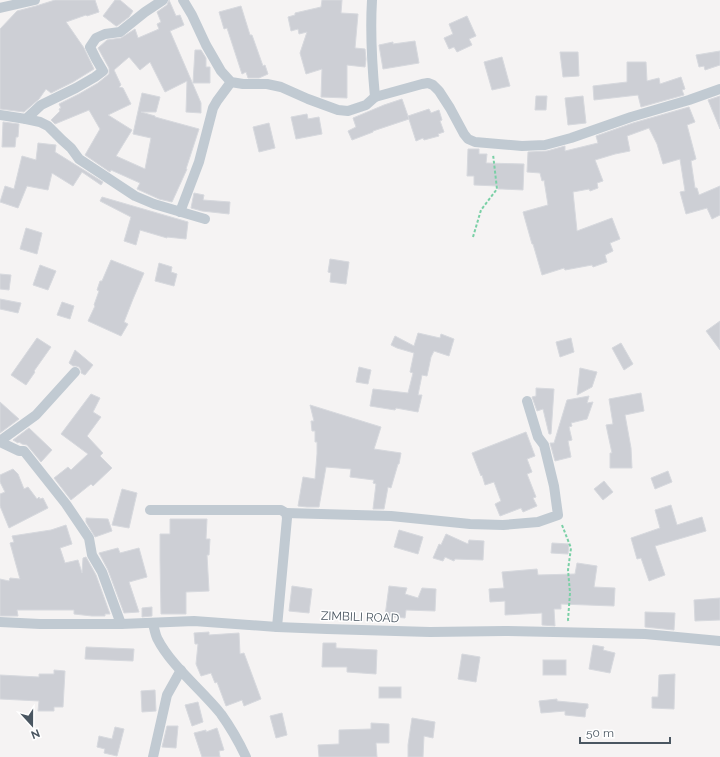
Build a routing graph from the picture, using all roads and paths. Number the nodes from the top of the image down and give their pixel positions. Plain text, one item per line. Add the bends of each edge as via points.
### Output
1 (35, 0) edge
2 (163, 0) edge
3 (182, 0) edge
4 (372, 0) edge
5 (0, 8) edge
6 (231, 82) junction
7 (720, 89) edge
8 (375, 97) junction
9 (0, 115) edge
10 (26, 119) junction
11 (492, 144) junction
12 (180, 212) junction
13 (205, 219) dead end
14 (473, 238) dead end
15 (75, 372) dead end
16 (526, 401) dead end
17 (0, 442) edge
18 (150, 510) dead end
19 (286, 513) junction
20 (558, 515) junction
21 (0, 622) edge
22 (153, 623) junction
23 (121, 624) junction
24 (277, 627) junction
25 (579, 634) junction
26 (720, 641) edge
27 (181, 670) junction
28 (153, 757) edge
29 (246, 757) edge

1 - 5 street
2 - 10 street via 120,32 96,38 90,47 103,71 41,105
3 - 6 street via 221,71
4 - 8 street
6 - 8 street via 281,87 338,110 348,111 366,105
6 - 12 street via 213,108 199,162
7 - 11 street via 546,145
8 - 11 street via 422,84 433,85 468,139
9 - 10 street
10 - 12 street via 48,126 79,159 135,196
11 - 14 path via 497,189 481,210
12 - 13 street
15 - 17 street via 36,415
16 - 20 street via 538,437 544,445
17 - 23 street via 24,451 89,538 92,555 102,572
18 - 19 street via 280,510
19 - 20 street via 391,516 503,525 538,522
19 - 24 street
20 - 25 path via 571,548 568,570 568,620
21 - 23 street, ZIMBILI ROAD
22 - 23 street, ZIMBILI ROAD
22 - 24 street, ZIMBILI ROAD via 194,621
22 - 27 street via 156,636
24 - 25 street, ZIMBILI ROAD
25 - 26 street, ZIMBILI ROAD via 645,634
27 - 28 street via 167,695
27 - 29 street via 220,714

